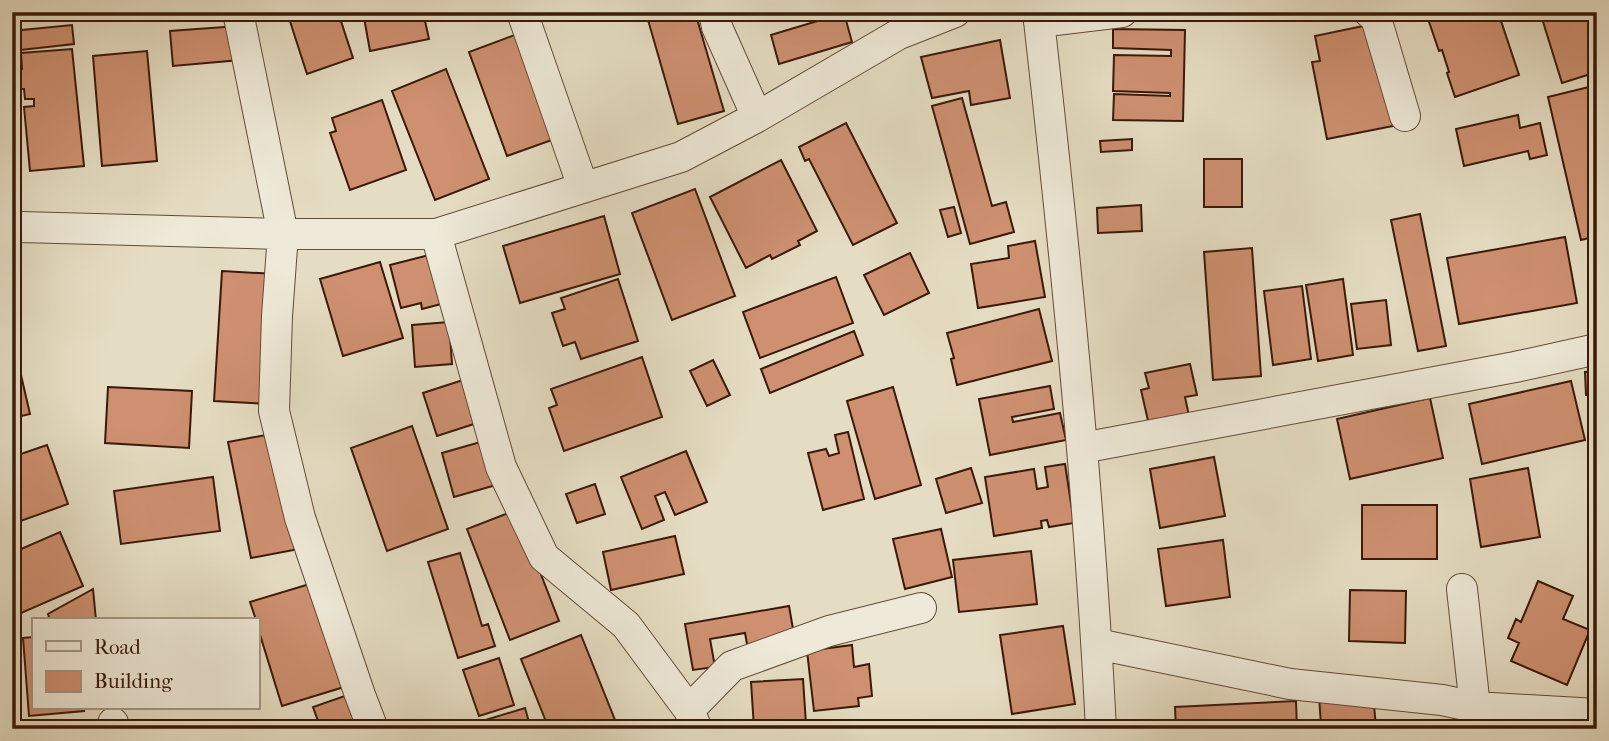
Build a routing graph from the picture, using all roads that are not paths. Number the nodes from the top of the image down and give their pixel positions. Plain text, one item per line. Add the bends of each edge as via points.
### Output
1 (238, 12) edge
2 (522, 12) edge
3 (714, 12) edge
4 (955, 12) edge
5 (1122, 12) edge
6 (1369, 12) edge
7 (1038, 17) edge
8 (1405, 116) dead end
9 (757, 117) junction
10 (583, 187) junction
11 (12, 230) edge
12 (283, 234) junction
13 (436, 234) junction
14 (1597, 349) edge
15 (1082, 448) junction
16 (1462, 589) dead end
17 (921, 608) dead end
18 (1097, 644) junction
19 (1597, 714) edge
20 (1481, 718) edge
21 (693, 720) edge
22 (373, 729) edge
23 (1101, 729) edge

1 - 12 street
2 - 10 street
3 - 9 street
4 - 9 street via 899,34
5 - 7 street
6 - 8 street via 1377,18
7 - 15 street
9 - 10 street via 681,157
10 - 13 street
11 - 12 street
12 - 13 street
12 - 22 street via 274,411 300,517
13 - 21 street via 501,467 544,557 626,625
14 - 15 street
15 - 18 street
16 - 20 street
17 - 21 street via 829,631 732,666
18 - 20 street via 1290,684 1442,700
18 - 23 street
19 - 20 street

